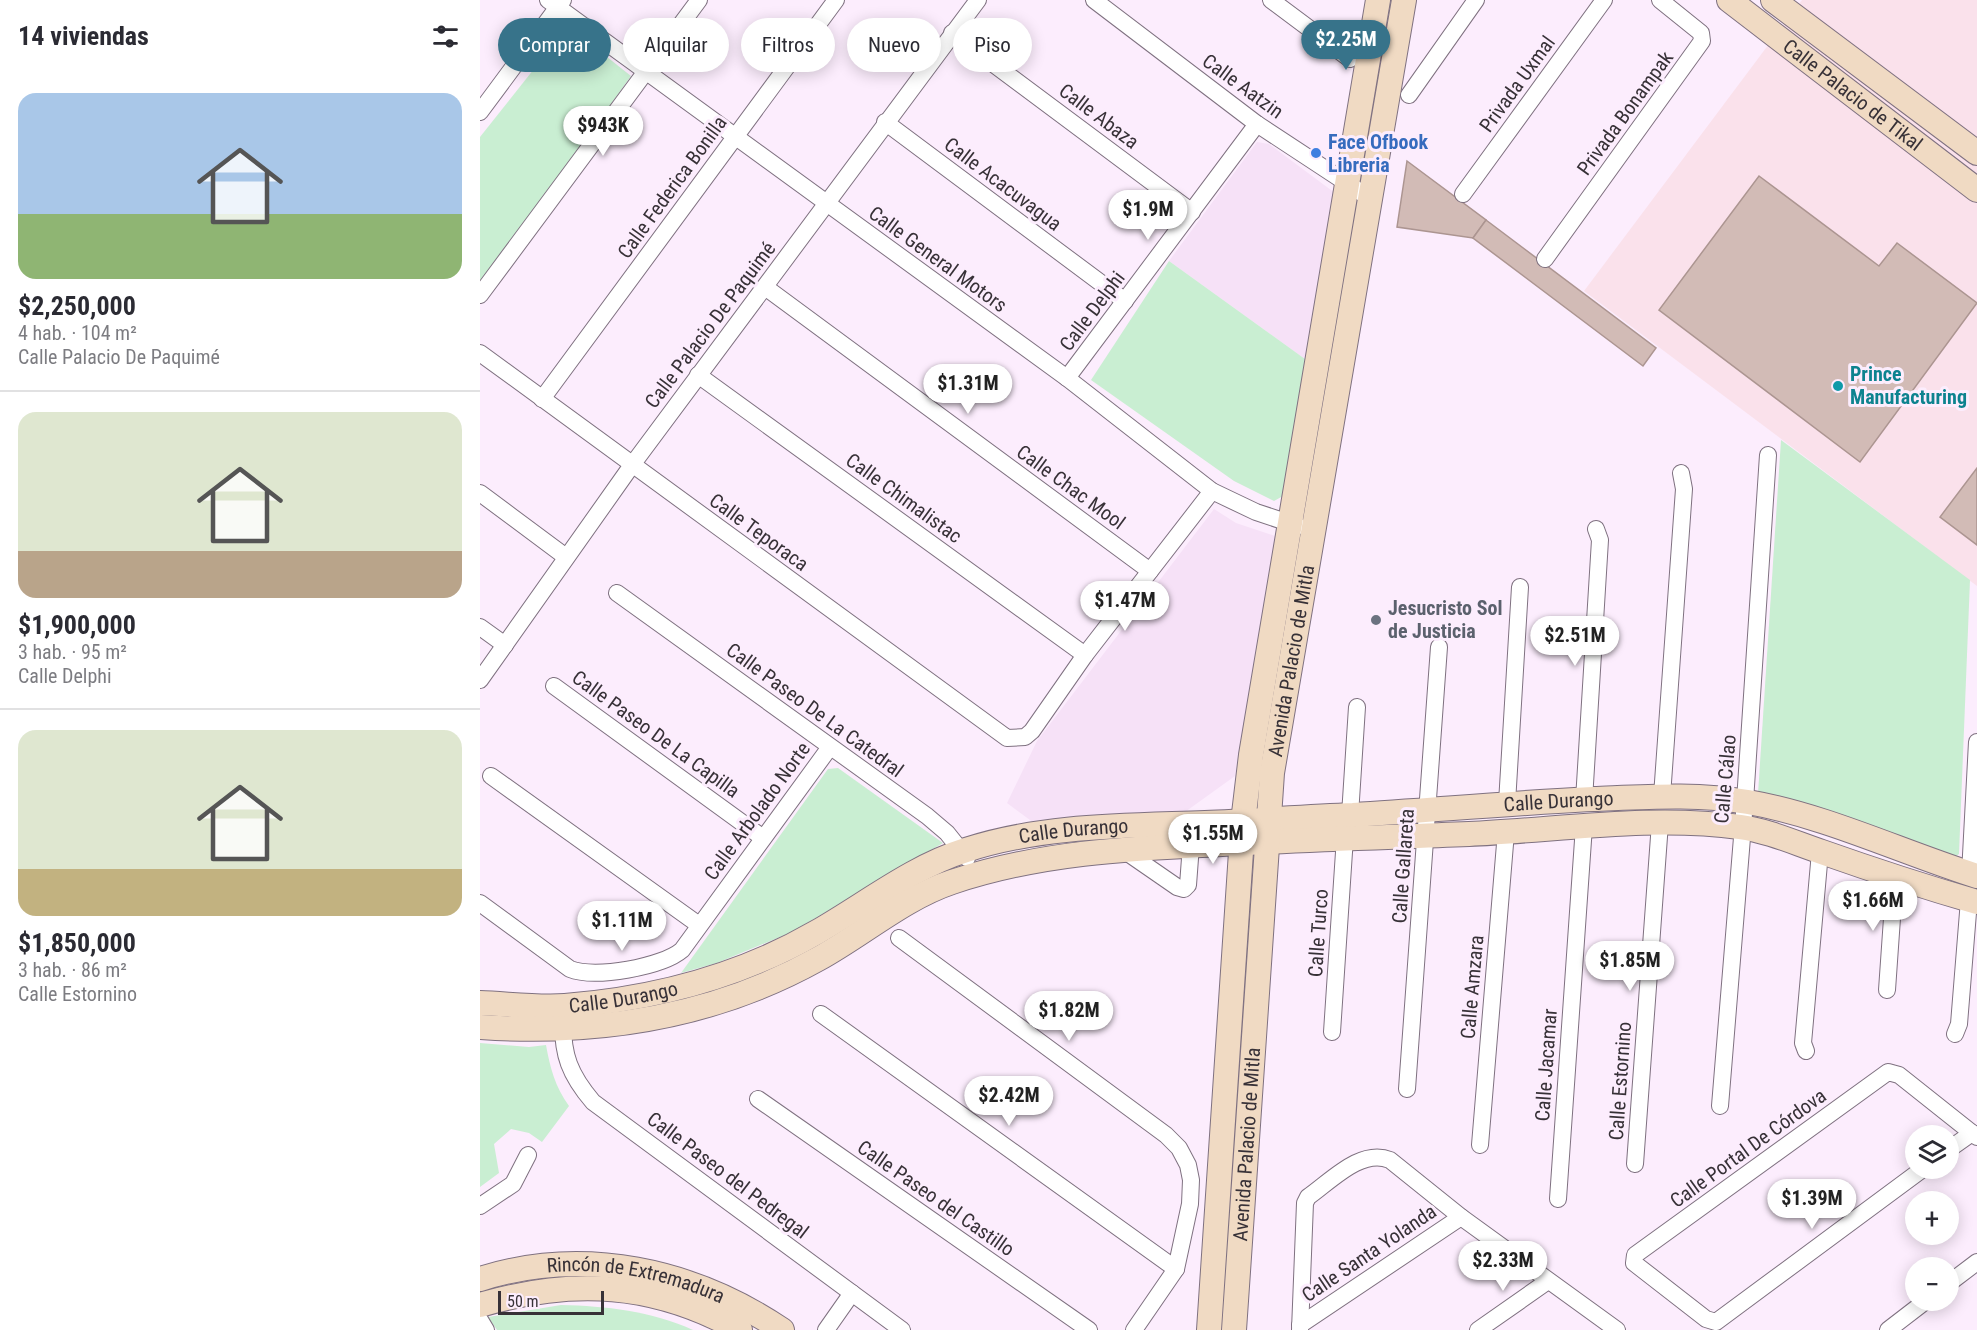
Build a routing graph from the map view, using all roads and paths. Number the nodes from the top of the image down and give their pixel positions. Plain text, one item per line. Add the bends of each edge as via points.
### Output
1 (699, 0) edge
2 (836, 0) edge
3 (978, 0) edge
4 (1094, 0) edge
5 (1271, 0) edge
6 (1378, 0) edge
7 (1404, 0) edge
8 (1476, 0) edge
9 (1604, 0) edge
10 (1660, 0) edge
11 (1729, 0) edge
12 (556, 2) edge
13 (1781, 2) edge
14 (685, 18) edge
15 (952, 33) junction
16 (623, 54) edge
17 (1350, 59) dead end
18 (644, 72) edge
19 (646, 72) edge
20 (1410, 96) dead end
21 (480, 112) edge
22 (885, 122) junction
23 (1257, 124) junction
24 (734, 138) junction
25 (1977, 153) edge
26 (1348, 184) junction
27 (1977, 190) edge
28 (1463, 194) dead end
29 (1371, 199) junction
30 (826, 204) junction
31 (1192, 212) junction
32 (1545, 259) dead end
33 (765, 287) junction
34 (480, 295) edge
35 (1125, 301) junction
36 (480, 353) edge
37 (698, 375) junction
38 (1068, 378) junction
39 (542, 399) junction
40 (1768, 455) dead end
41 (632, 465) junction
42 (1681, 473) dead end
43 (1212, 491) junction
44 (480, 493) edge
45 (1289, 524) junction
46 (1596, 529) dead end
47 (1314, 530) junction
48 (566, 557) junction
49 (1150, 571) junction
50 (1520, 587) dead end
51 (617, 593) dead end
52 (480, 627) edge
53 (505, 645) junction
54 (1439, 647) dead end
55 (1085, 655) junction
56 (480, 680) edge
57 (554, 686) dead end
58 (1357, 707) dead end
59 (1977, 742) edge
60 (830, 747) junction
61 (492, 776) dead end
62 (1662, 796) junction
63 (1584, 800) junction
64 (1745, 801) junction
65 (1507, 803) junction
66 (1428, 810) junction
67 (1660, 823) junction
68 (1348, 826) junction
69 (1584, 826) junction
70 (1742, 828) junction
71 (1268, 830) junction
72 (1242, 832) junction
73 (1506, 832) junction
74 (1426, 836) junction
75 (763, 838) junction
76 (1191, 845) junction
77 (1122, 849) junction
78 (963, 850) junction
79 (1820, 852) junction
80 (975, 875) junction
81 (1895, 875) junction
82 (1973, 875) edge
83 (1973, 901) edge
84 (480, 903) edge
85 (699, 925) junction
86 (899, 938) dead end
87 (1887, 990) dead end
88 (480, 1003) edge
89 (563, 1006) junction
90 (821, 1014) dead end
91 (480, 1027) edge
92 (563, 1030) junction
93 (1332, 1032) dead end
94 (1955, 1034) dead end
95 (1806, 1051) dead end
96 (1407, 1089) dead end
97 (758, 1100) dead end
98 (1720, 1106) dead end
99 (1974, 1135) edge
100 (1959, 1144) edge
101 (1480, 1145) dead end
102 (528, 1155) dead end
103 (1635, 1164) dead end
104 (1909, 1179) edge
105 (1558, 1198) dead end
106 (480, 1206) edge
107 (1461, 1216) junction
108 (1977, 1262) edge
109 (1176, 1269) junction
110 (1959, 1276) edge
111 (480, 1278) edge
112 (1548, 1281) junction
113 (852, 1293) junction
114 (480, 1305) edge
115 (1913, 1311) edge
116 (480, 1320) edge
117 (1300, 1328) edge
118 (486, 1330) edge
119 (740, 1330) edge
120 (782, 1330) edge
121 (826, 1330) edge
122 (902, 1330) edge
123 (1089, 1330) edge
124 (1134, 1330) edge
125 (1209, 1330) edge
126 (1234, 1330) edge
127 (1478, 1330) edge
128 (1617, 1330) edge
129 (1888, 1330) edge

1 - 14 street
2 - 24 street, Calle Federica Bonilla
3 - 15 street, Calle Palacio De Paquimé
4 - 23 street, Calle Aatzin
5 - 17 street
6 - 26 main road, Avenida Palacio de Mitla
7 - 29 main road, Avenida Palacio de Mitla
8 - 20 street
9 - 28 street, Privada Uxmal
10 - 32 street, Privada Bonampak via 1701,33 1702,41
11 - 27 main road, Calle Palacio de Tikal
12 - 16 street, Calle General Motors
12 - 21 street
13 - 25 main road, Calle Palacio de Tikal
15 - 22 street, Calle Palacio De Paquimé
15 - 31 street, Calle Abaza
18 - 34 street
19 - 24 street, Calle General Motors
22 - 30 street, Calle Palacio De Paquimé
22 - 35 street, Calle Acacuvagua
23 - 26 street, Calle Aatzin
23 - 31 street, Calle Delphi
24 - 30 street, Calle General Motors
24 - 39 street, Calle Federica Bonilla
26 - 29 street, Calle Aatzin
26 - 45 main road, Avenida Palacio de Mitla
29 - 47 main road, Avenida Palacio de Mitla
30 - 33 street, Calle Palacio De Paquimé
30 - 38 street, Calle General Motors
31 - 35 street, Calle Delphi
33 - 37 street, Calle Palacio De Paquimé
33 - 49 street, Calle Chac Mool
35 - 38 street, Calle Delphi
36 - 39 street, Calle Teporaca
37 - 41 street, Calle Palacio De Paquimé
37 - 55 street, Calle Chimalistac
38 - 43 street, Calle General Motors
39 - 41 street, Calle Teporaca
40 - 64 street, Calle Cálao
41 - 48 street, Calle Palacio De Paquimé
41 - 55 street, Calle Teporaca via 1007,738 1016,740 1032,731
42 - 62 street via 1684,489
43 - 45 street, Calle General Motors
43 - 49 street
44 - 48 street
45 - 47 street, Calle General Motors
45 - 72 main road, Avenida Palacio de Mitla
46 - 63 street via 1600,540
47 - 71 main road, Avenida Palacio de Mitla via 1278,737
48 - 53 street, Calle Palacio De Paquimé
49 - 55 street
50 - 65 street
51 - 60 street, Calle Paseo De La Catedral
52 - 53 street
53 - 56 street, Calle Palacio De Paquimé
54 - 66 street, Calle Gallareta
57 - 75 street, Calle Paseo De La Capilla
58 - 68 street, Calle Turco
59 - 82 street
60 - 75 street, Calle Arbolado Norte
60 - 78 street, Calle Paseo De La Catedral via 927,816
61 - 85 street
62 - 63 main road, Calle Durango
62 - 64 main road, Calle Durango
63 - 65 main road, Calle Durango
64 - 70 street, Calle Cálao
64 - 82 main road, Calle Durango via 1842,828
65 - 66 main road, Calle Durango
66 - 68 main road, Calle Durango
66 - 74 street, Calle Gallareta
67 - 69 main road, Calle Durango
67 - 70 main road, Calle Durango
67 - 103 street, Calle Estornino
68 - 71 main road, Calle Durango
68 - 74 main road, Calle Durango
68 - 93 street, Calle Turco
69 - 73 main road, Calle Durango
69 - 105 street, Calle Jacamar
70 - 79 main road, Calle Durango via 1783,837
70 - 98 street, Calle Cálao
71 - 72 main road, Calle Durango
71 - 126 main road, Avenida Palacio de Mitla
72 - 76 main road, Calle Durango
72 - 78 main road, Calle Durango via 1136,825 1008,838
72 - 125 main road, Avenida Palacio de Mitla
73 - 74 main road, Calle Durango
73 - 101 street, Calle Amzara
74 - 96 street, Calle Gallareta
75 - 85 street, Calle Arbolado Norte
76 - 77 main road, Calle Durango
76 - 77 street via 1188,885 1184,889
77 - 80 main road, Calle Durango via 1021,862
78 - 80 street, Calle Paseo De La Catedral
78 - 89 main road, Calle Durango via 926,867 768,958 710,979 649,994
79 - 81 main road, Calle Durango
79 - 95 street via 1803,1043
80 - 92 main road, Calle Durango via 916,898 817,960 751,990 644,1020
81 - 83 main road, Calle Durango
81 - 87 street
83 - 94 street
84 - 85 street, Calle Arbolado Norte via 579,973 624,969 674,957
86 - 109 street via 1167,1135 1179,1148 1191,1180 1190,1204
88 - 89 main road, Calle Durango
89 - 92 street, Calle Paseo del Pedregal
90 - 109 street
91 - 92 main road, Calle Durango
92 - 113 street, Calle Paseo del Pedregal via 567,1065 593,1102
97 - 123 street, Calle Paseo del Castillo
99 - 100 street
99 - 104 street, Calle Portal De Córdova via 1899,1075 1888,1072 1635,1255 1634,1263 1706,1319 1716,1322
102 - 106 street via 513,1184
107 - 112 street
107 - 117 street, Calle Santa Yolanda
107 - 117 street via 1390,1160 1376,1155 1364,1158 1305,1203
108 - 110 street
109 - 124 street
111 - 120 main road, Rincón de Extremadura via 534,1267 620,1266 666,1275 716,1292
112 - 127 street
112 - 128 street
113 - 121 street
113 - 122 street, Calle Paseo del Pedregal
114 - 119 main road, Rincón de Extremadura via 522,1293 563,1288 625,1289 664,1296 710,1313
115 - 129 street
116 - 118 street

